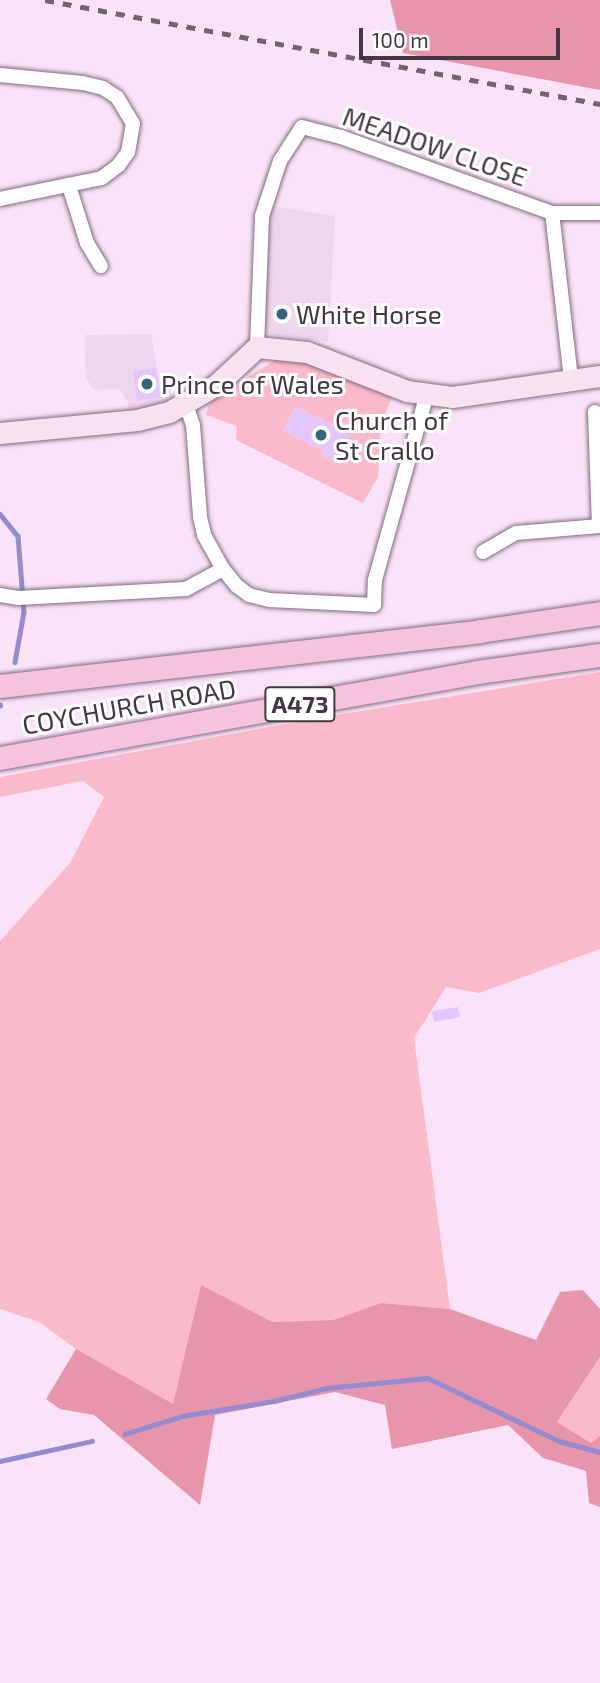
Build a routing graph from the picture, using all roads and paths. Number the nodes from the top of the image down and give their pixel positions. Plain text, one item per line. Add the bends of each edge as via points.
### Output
1 (0, 75) edge
2 (69, 186) junction
3 (0, 199) edge
4 (552, 213) junction
5 (600, 213) edge
6 (101, 266) dead end
7 (257, 347) junction
8 (600, 376) edge
9 (571, 379) junction
10 (427, 394) junction
11 (186, 404) junction
12 (595, 412) dead end
13 (0, 433) edge
14 (600, 526) edge
15 (483, 552) dead end
16 (223, 569) junction
17 (0, 595) edge
18 (600, 613) edge
19 (600, 655) edge
20 (0, 686) edge
21 (0, 758) edge

1 - 2 street via 103,88 127,109 133,139 119,165 102,178
2 - 3 street
2 - 6 street via 87,243
4 - 5 street, MEADOW CLOSE
4 - 7 street, MEADOW CLOSE via 302,127 280,160 262,216
4 - 9 street, MEADOW CLOSE
7 - 10 street via 307,352 396,387
7 - 11 street via 216,385
8 - 9 street
9 - 10 street via 452,397
10 - 16 street via 375,580 374,605 306,604 249,595
11 - 13 street via 137,420
11 - 16 street via 193,425 204,535
12 - 14 street
14 - 15 street via 516,533
16 - 17 street via 186,589
18 - 20 main road, COYCHURCH ROAD / A473
19 - 21 main road, COYCHURCH ROAD / A473 via 477,672

